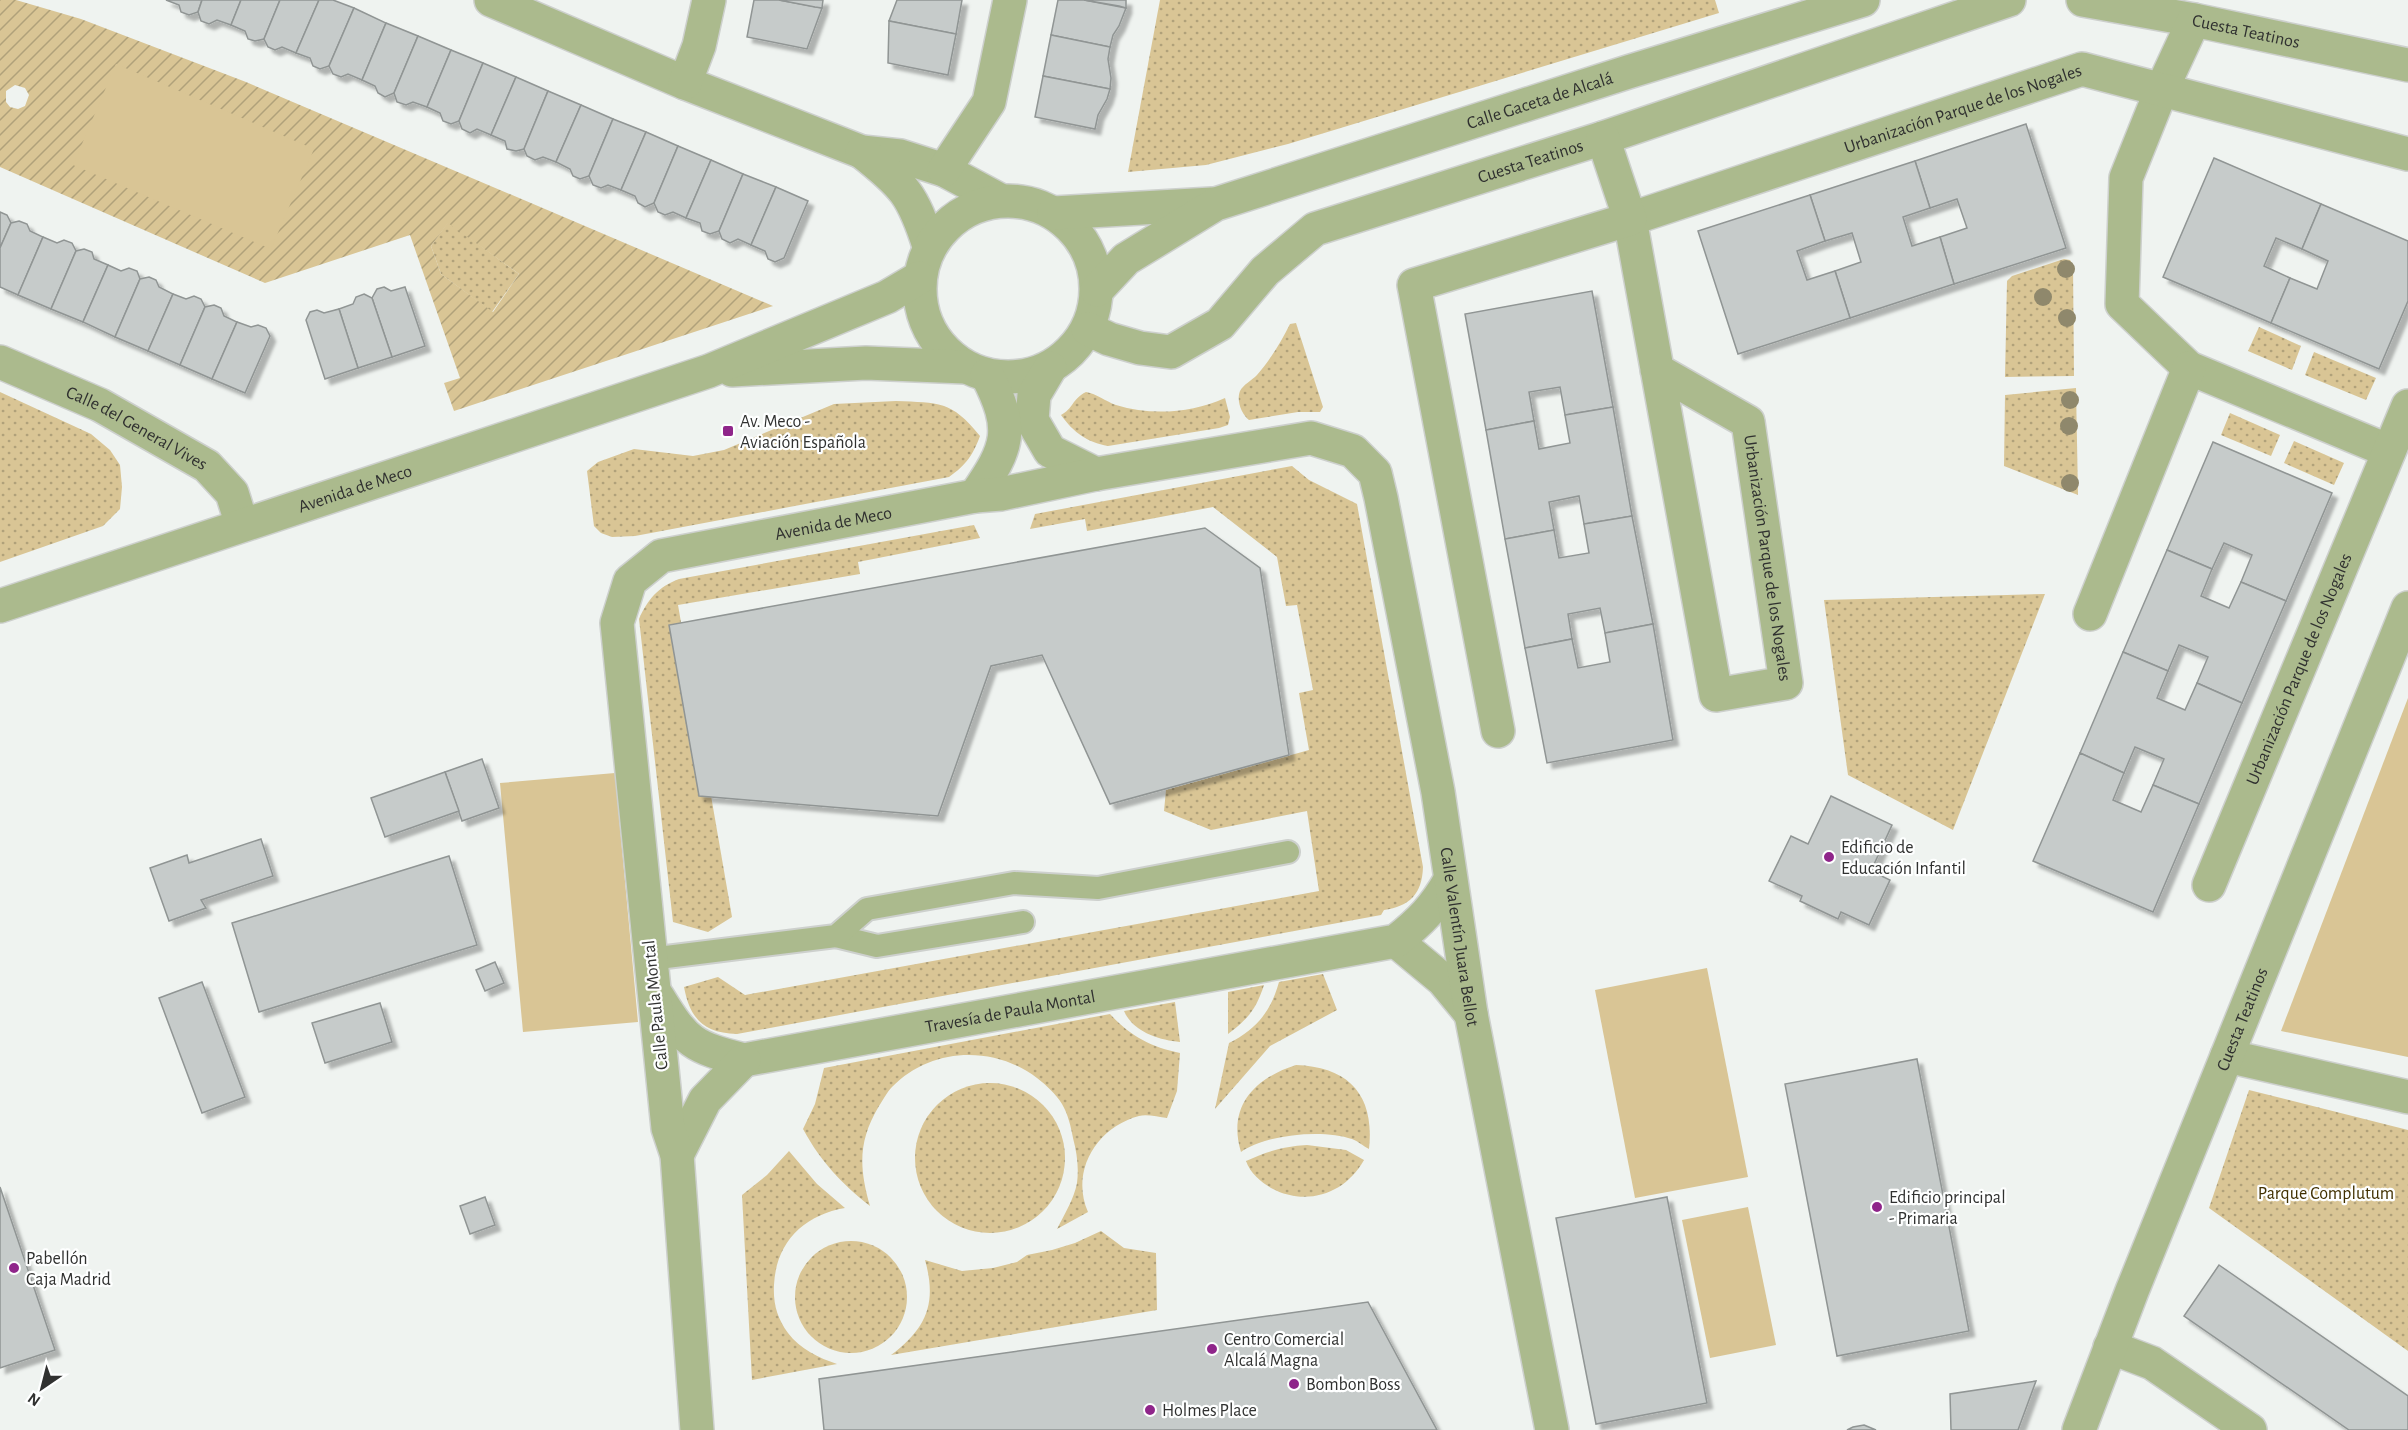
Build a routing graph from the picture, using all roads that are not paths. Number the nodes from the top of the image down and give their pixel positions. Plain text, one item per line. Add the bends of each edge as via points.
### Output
1 (491, 0) edge
2 (709, 0) edge
3 (1011, 0) edge
4 (1863, 0) edge
5 (2008, 0) edge
6 (2083, 0) edge
7 (2194, 20) junction
8 (2408, 65) edge
9 (685, 83) junction
10 (2160, 91) junction
11 (1603, 138) junction
12 (862, 152) junction
13 (2408, 154) edge
14 (944, 170) junction
15 (1000, 200) junction
16 (1216, 204) junction
17 (1054, 213) junction
18 (1630, 219) junction
19 (929, 246) junction
20 (919, 278) junction
21 (1097, 290) junction
22 (1088, 329) junction
23 (0, 362) edge
24 (1050, 368) junction
25 (2189, 368) junction
26 (1657, 370) junction
27 (709, 371) junction
28 (976, 371) junction
29 (2408, 406) edge
30 (1353, 451) joint
31 (2389, 451) junction
32 (1096, 474) junction
33 (975, 496) junction
34 (242, 525) junction
35 (630, 581) joint
36 (0, 606) edge
37 (2408, 608) edge
38 (2090, 614) dead end
39 (1498, 732) dead end
40 (1288, 852) dead end
41 (1450, 880) junction
42 (2209, 885) dead end
43 (1023, 922) dead end
44 (836, 936) junction
45 (1396, 940) junction
46 (652, 975) junction
47 (1471, 1014) junction
48 (2227, 1056) junction
49 (744, 1060) junction
50 (2408, 1097) edge
51 (677, 1155) junction
52 (2110, 1347) junction
53 (697, 1430) edge
54 (1552, 1430) edge
55 (2079, 1430) edge
56 (2250, 1430) edge

1 - 9 street
2 - 9 street via 699,46
3 - 14 street via 989,102
4 - 16 street, Calle Gaceta de Alcalá
5 - 11 street, Cuesta Teatinos
6 - 7 street, Cuesta Teatinos
7 - 8 street, Cuesta Teatinos
7 - 10 street
9 - 12 street
10 - 13 street, Urbanización Parque de los Nogales
10 - 18 street, Urbanización Parque de los Nogales via 2082,69
10 - 25 street via 2126,178 2122,304
11 - 18 street, Urbanización Parque de los Nogales
11 - 22 street, Cuesta Teatinos via 1315,229 1265,271 1220,324 1171,352 1140,348
12 - 14 street via 900,156
12 - 19 street via 894,177 909,195
14 - 15 street
15 - 17 street via 1028,202
15 - 19 street via 972,207 947,223
16 - 17 street, Calle Gaceta de Alcalá
16 - 21 street, Calle Gaceta de Alcalá via 1126,259
17 - 21 street via 1077,233 1092,260
18 - 26 street, Urbanización Parque de los Nogales
18 - 39 street, Urbanización Parque de los Nogales via 1414,285
19 - 20 street
20 - 27 street, Avenida de Meco via 887,297
20 - 28 street via 922,313 938,344
21 - 22 street
22 - 24 street via 1072,351
23 - 34 street, Calle del General Vives via 100,405 207,466 232,493
24 - 28 street via 1019,377
24 - 32 street via 1034,395 1032,420 1050,451
25 - 31 street
25 - 38 street
26 - 26 street, Urbanización Parque de los Nogales via 1748,422 1786,683 1716,694
27 - 28 street, Avenida de Meco via 866,363
27 - 34 street, Avenida de Meco
28 - 33 street via 999,399 1006,427 997,464
29 - 31 street, Urbanización Parque de los Nogales
30 - 32 street, Avenida de Meco via 1311,438
30 - 41 street, Calle Valentín Juara Bellot via 1375,473 1381,498 1438,792
31 - 42 street, Urbanización Parque de los Nogales
32 - 33 street, Avenida de Meco
33 - 35 street, Avenida de Meco via 661,556
34 - 36 street, Avenida de Meco
35 - 46 street, Calle Paula Montal via 617,623
37 - 48 street, Cuesta Teatinos
40 - 44 lane via 1098,888 1014,883 867,909
41 - 45 street, Travesía de Paula Montal via 1420,923
41 - 47 street, Calle Valentín Juara Bellot
43 - 44 lane via 877,946
44 - 46 lane
45 - 47 street via 1443,980
45 - 49 street, Travesía de Paula Montal
46 - 49 street, Travesía de Paula Montal via 683,1035 706,1050
46 - 51 street, Calle Paula Montal via 668,1128
47 - 54 street, Calle Valentín Juara Bellot
48 - 50 street
48 - 52 street, Cuesta Teatinos
49 - 51 street via 705,1100
51 - 53 street, Calle Paula Montal
52 - 55 street, Cuesta Teatinos
52 - 56 street via 2152,1364

